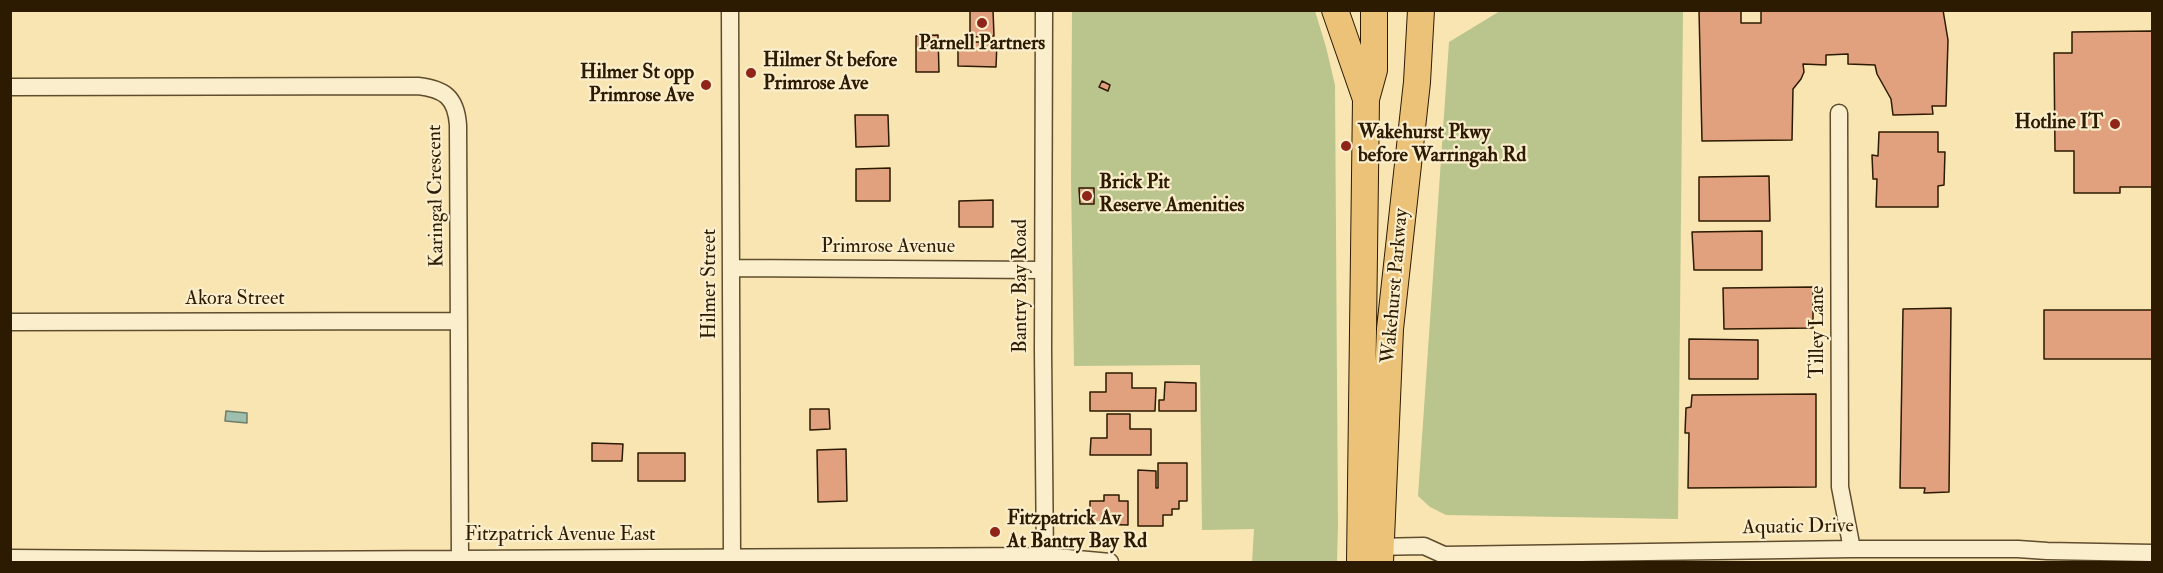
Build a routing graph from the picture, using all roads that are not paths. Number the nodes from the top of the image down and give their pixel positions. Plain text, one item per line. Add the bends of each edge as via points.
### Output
1 (730, 10) edge
2 (1044, 10) edge
3 (1335, 10) edge
4 (1374, 10) edge
5 (1422, 11) edge
6 (10, 87) edge
7 (1366, 99) junction
8 (1839, 113) dead end
9 (732, 268) junction
10 (1043, 270) junction
11 (459, 321) junction
12 (10, 322) edge
13 (1852, 549) junction
14 (2152, 553) edge
15 (1370, 555) edge
16 (732, 557) junction
17 (10, 558) edge
18 (1045, 559) edge
19 (1438, 559) edge
20 (460, 560) edge
21 (752, 560) edge
22 (41, 561) edge
23 (262, 561) edge
24 (1110, 562) edge

1 - 9 street, Hilmer Street
2 - 10 street, Bantry Bay Road
3 - 7 main road
4 - 7 main road, Wakehurst Parkway via 1374,70
5 - 15 main road, Wakehurst Parkway
6 - 11 street, Karingal Crescent via 418,86 440,90 457,112
7 - 15 main road, Wakehurst Parkway
8 - 13 street, Tilley Lane via 1840,488
9 - 10 street, Primrose Avenue
9 - 16 street, Hilmer Street
10 - 18 street, Bantry Bay Road
11 - 12 street, Akora Street
11 - 20 street, Karingal Crescent
13 - 14 street, Aquatic Drive
13 - 19 street, Aquatic Drive
15 - 19 street, Aquatic Drive via 1424,546
16 - 20 street, Fitzpatrick Avenue East
16 - 21 street, Fitzpatrick Avenue East
17 - 22 street, Fitzpatrick Avenue East
18 - 21 street, Fitzpatrick Avenue East
18 - 24 street, Fitzpatrick Avenue East
20 - 23 street, Fitzpatrick Avenue East
22 - 23 street, Fitzpatrick Avenue East

